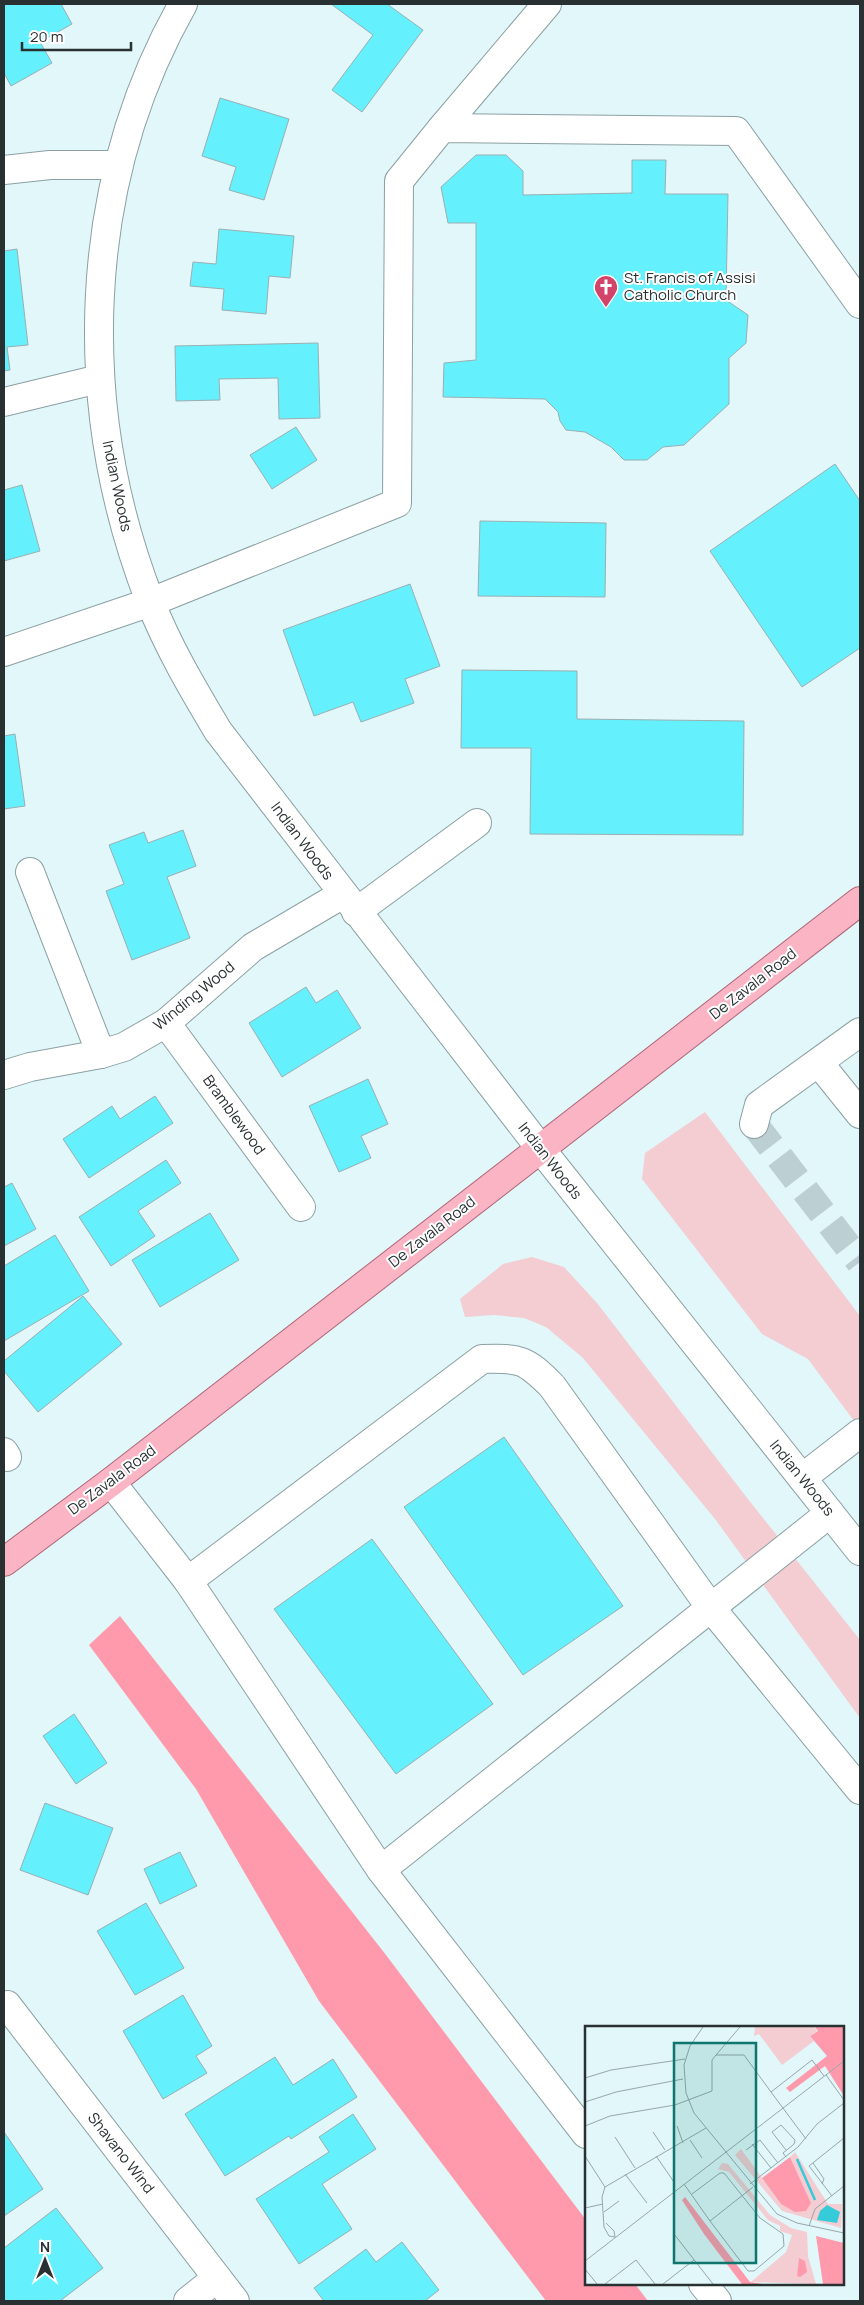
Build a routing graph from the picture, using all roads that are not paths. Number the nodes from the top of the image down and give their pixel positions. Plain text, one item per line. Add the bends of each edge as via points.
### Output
1 (183, 4) edge
2 (547, 4) edge
3 (442, 128) junction
4 (118, 166) junction
5 (4, 170) edge
6 (860, 304) edge
7 (99, 379) junction
8 (4, 402) edge
9 (150, 602) junction
10 (4, 652) edge
11 (477, 823) dead end
12 (30, 872) dead end
13 (860, 901) edge
14 (350, 903) junction
15 (166, 1023) junction
16 (860, 1032) edge
17 (101, 1054) junction
18 (818, 1063) junction
19 (4, 1075) edge
20 (860, 1114) edge
21 (754, 1124) dead end
22 (540, 1148) junction
23 (301, 1207) dead end
24 (860, 1433) edge
25 (802, 1478) junction
26 (111, 1482) junction
27 (830, 1513) junction
28 (860, 1551) edge
29 (4, 1562) edge
30 (188, 1581) junction
31 (711, 1608) junction
32 (860, 1790) edge
33 (380, 1870) junction
34 (7, 2004) dead end
35 (585, 2133) edge
36 (217, 2278) junction
37 (704, 2285) edge
38 (188, 2301) edge
39 (235, 2301) edge
40 (717, 2301) edge

1 - 4 street, Indian Woods via 140,98
2 - 3 street
3 - 6 street via 736,131
3 - 9 street via 399,181 397,503
4 - 5 street
4 - 7 street, Indian Woods via 105,230 100,277
7 - 8 street
7 - 9 street, Indian Woods via 108,454 124,526
9 - 10 street
9 - 14 street, Indian Woods via 180,666 218,731
11 - 14 street, Winding Wood
12 - 17 street
13 - 22 main road, De Zavala Road
14 - 15 street, Winding Wood via 253,947
14 - 22 street, Indian Woods
15 - 17 street, Winding Wood via 124,1047
15 - 23 street, Bramblewood
16 - 18 street
17 - 19 street, Winding Wood
18 - 20 street
18 - 21 street via 759,1105
22 - 25 street, Indian Woods
22 - 26 main road, De Zavala Road
24 - 25 street
25 - 27 street, Indian Woods
26 - 29 main road, De Zavala Road
26 - 30 street
27 - 28 street, Indian Woods
27 - 31 street
30 - 31 street via 482,1359 511,1359 531,1366 552,1386
30 - 33 street
31 - 32 street
31 - 33 street
33 - 35 street
34 - 36 street, Shavano Wind
36 - 38 street
36 - 39 street, Shavano Wind
37 - 40 street

